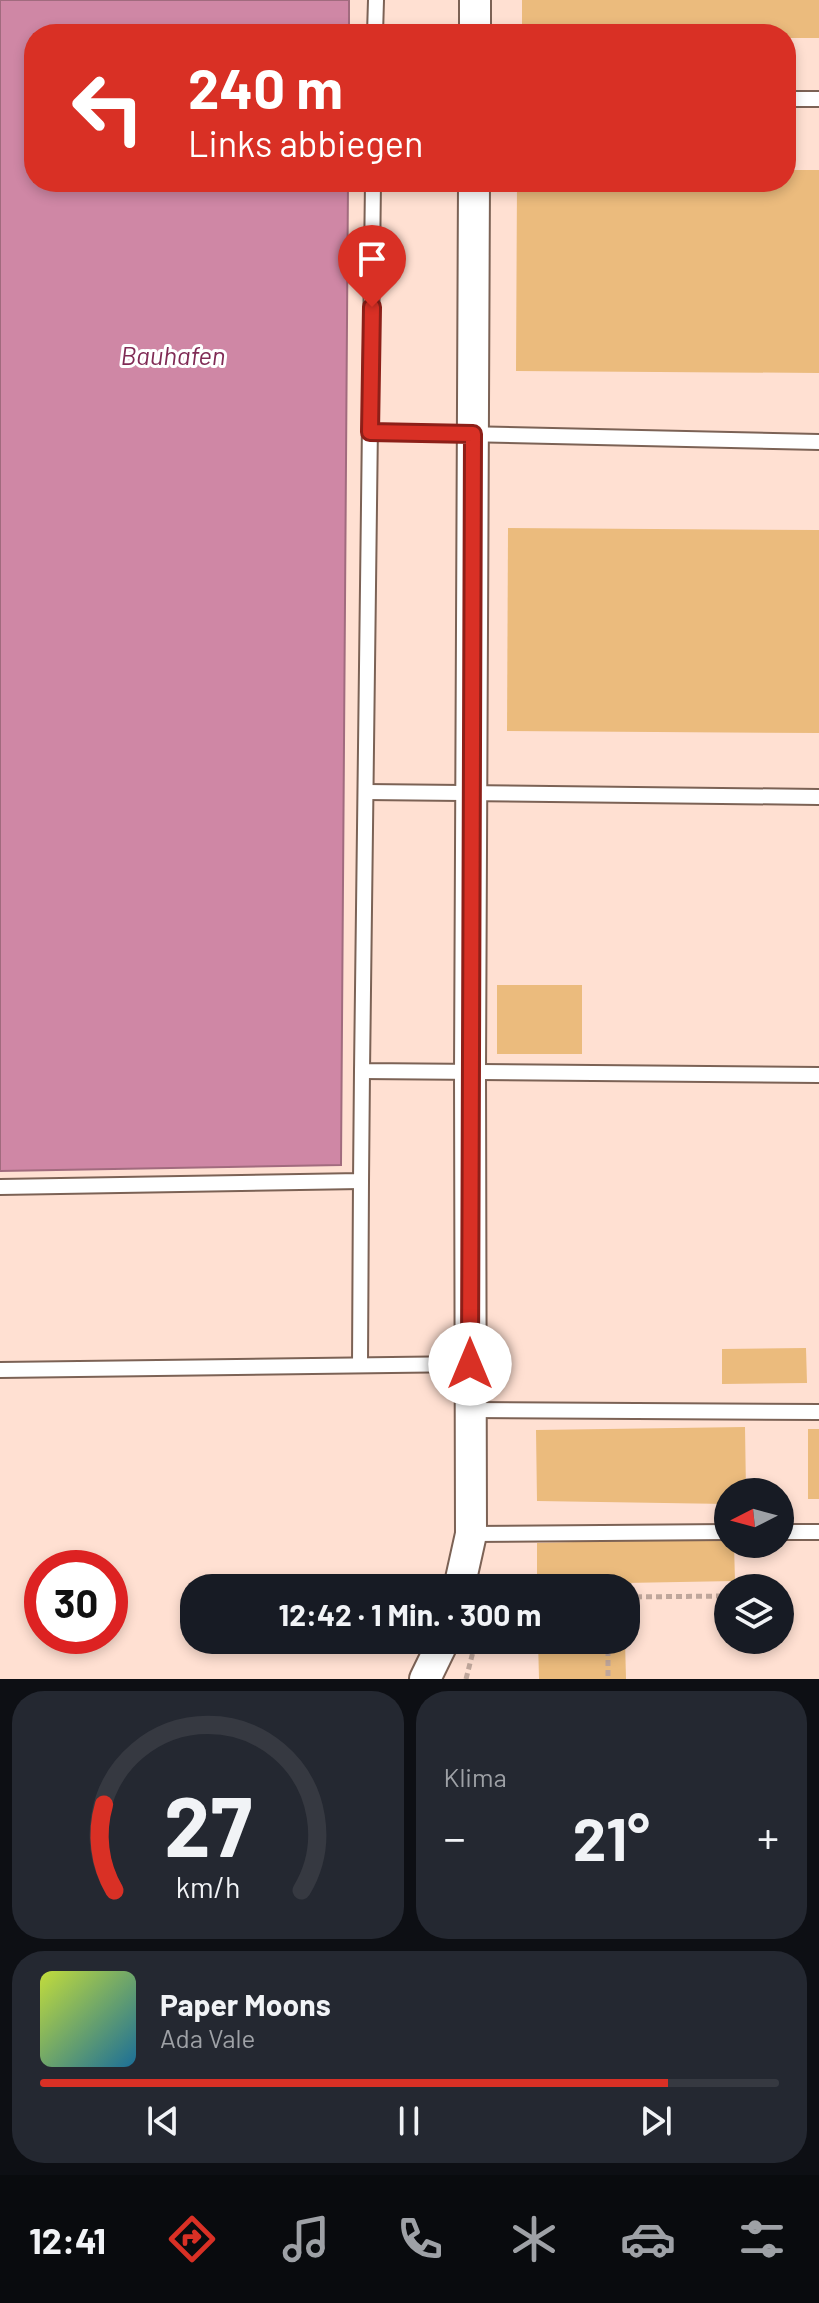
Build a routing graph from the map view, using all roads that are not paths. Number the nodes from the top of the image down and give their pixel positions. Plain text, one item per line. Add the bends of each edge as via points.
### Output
1 (376, 0) edge
2 (475, 0) edge
3 (375, 24) edge
4 (475, 24) edge
5 (796, 99) edge
6 (819, 99) edge
7 (373, 192) edge
8 (474, 192) edge
9 (370, 432) junction
10 (473, 434) junction
11 (819, 442) edge
12 (366, 792) junction
13 (471, 794) junction
14 (819, 797) edge
15 (362, 1071) junction
16 (470, 1072) junction
17 (819, 1075) edge
18 (361, 1181) junction
19 (0, 1187) edge
20 (470, 1364) junction
21 (360, 1365) junction
22 (0, 1370) edge
23 (472, 1410) junction
24 (819, 1412) edge
25 (714, 1532) edge
26 (794, 1532) edge
27 (819, 1532) edge
28 (471, 1534) junction
29 (462, 1574) edge
30 (437, 1654) edge
31 (425, 1679) edge

1 - 3 lane
2 - 4 street
5 - 6 lane
7 - 9 lane
8 - 10 street
9 - 10 lane
9 - 12 lane
10 - 11 lane
10 - 13 street
12 - 13 lane
12 - 15 lane
13 - 14 lane
13 - 16 street
15 - 16 lane
15 - 18 lane
16 - 17 lane
16 - 20 street
18 - 19 lane
18 - 21 lane
20 - 21 lane
20 - 23 street
21 - 22 lane
23 - 24 lane
23 - 28 street
25 - 28 lane
26 - 27 lane
28 - 29 street
30 - 31 street

